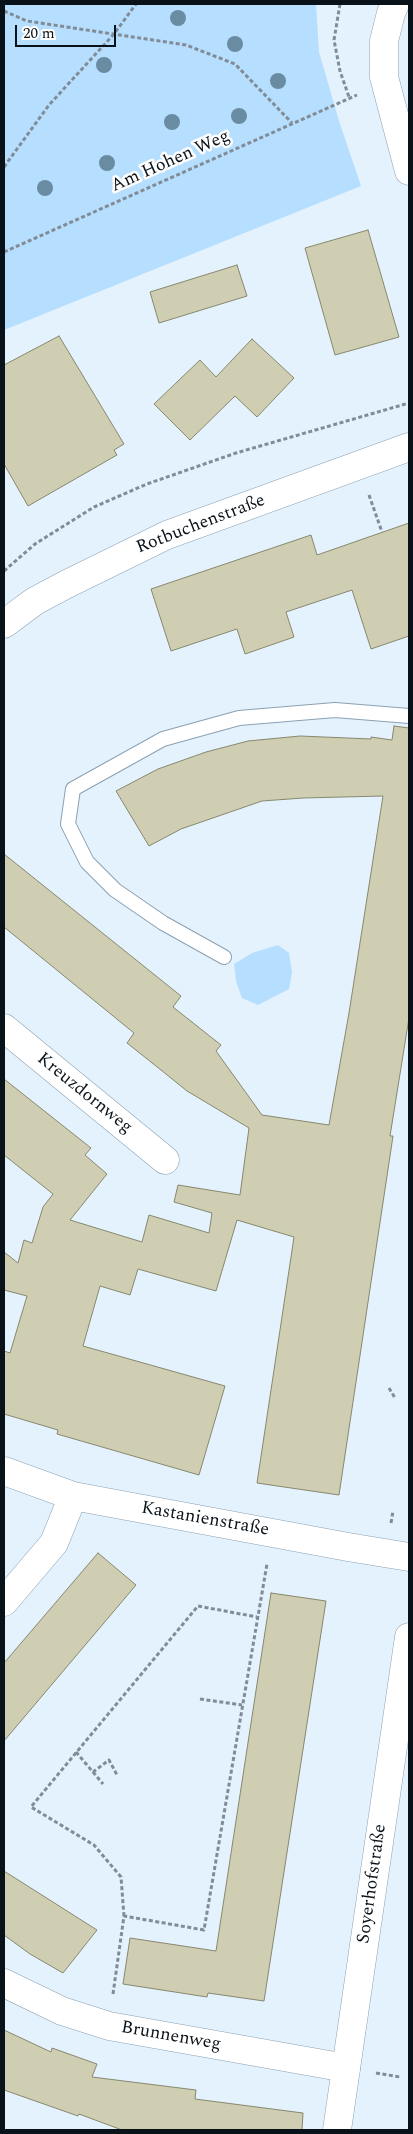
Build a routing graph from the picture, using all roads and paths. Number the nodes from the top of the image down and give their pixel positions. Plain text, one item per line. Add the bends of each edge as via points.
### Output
1 (136, 4) edge
2 (340, 4) edge
3 (395, 4) edge
4 (4, 11) edge
5 (114, 34) junction
6 (292, 123) junction
7 (4, 168) edge
8 (409, 171) edge
9 (4, 252) edge
10 (409, 403) edge
11 (409, 447) edge
12 (376, 515) dead end
13 (382, 532) dead end
14 (4, 571) edge
15 (4, 624) edge
16 (409, 716) edge
17 (224, 957) dead end
18 (4, 1028) edge
19 (165, 1160) dead end
20 (389, 1388) dead end
21 (395, 1398) dead end
22 (4, 1471) edge
23 (73, 1496) junction
24 (409, 1557) edge
25 (265, 1574) dead end
26 (4, 1602) edge
27 (257, 1617) junction
28 (409, 1637) edge
29 (200, 1700) dead end
30 (242, 1705) junction
31 (76, 1752) junction
32 (93, 1772) junction
33 (117, 1775) dead end
34 (103, 1784) dead end
35 (124, 1916) junction
36 (4, 1983) edge
37 (109, 2026) junction
38 (346, 2068) junction
39 (336, 2130) edge

1 - 5 path
2 - 6 path, Am Hohen Weg via 334,40 349,97
3 - 8 street via 384,40 384,77
4 - 5 path via 27,21
5 - 6 path via 186,45 235,64
5 - 7 path via 49,105
6 - 9 path, Am Hohen Weg
10 - 14 path via 236,453 147,484 94,506 35,544
11 - 15 street, Rotbuchenstraße via 167,535 67,584
12 - 13 path
16 - 17 lane via 335,710 239,718 163,740 73,789 68,824 87,862 115,890 163,924
18 - 19 street, Kreuzdornweg
20 - 21 path
22 - 23 street, Kastanienstraße
23 - 24 street, Kastanienstraße
23 - 26 street via 54,1543
25 - 27 path
27 - 30 path
27 - 31 path via 198,1606
28 - 38 street, Soyerhofstraße
29 - 30 path
30 - 35 path via 204,1930
31 - 32 path
31 - 35 path via 31,1807 94,1846 121,1877
32 - 33 path via 109,1760
32 - 34 path
35 - 37 path
36 - 37 street, Brunnenweg via 62,2011
37 - 38 street, Brunnenweg
38 - 39 street, Soyerhofstraße

